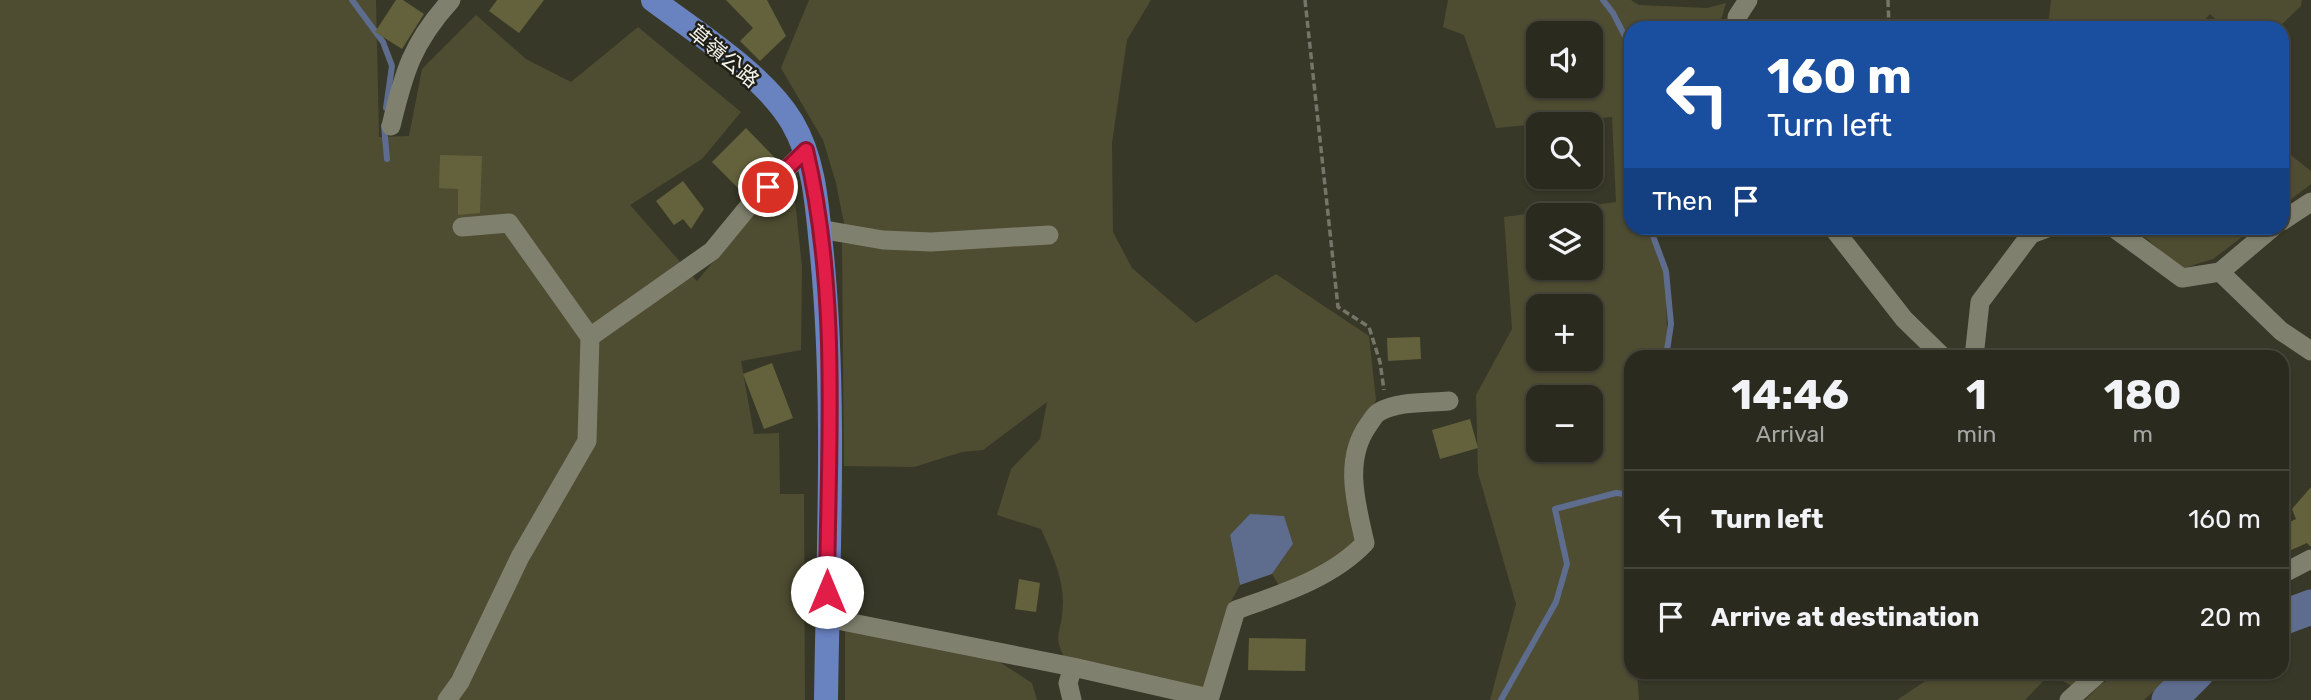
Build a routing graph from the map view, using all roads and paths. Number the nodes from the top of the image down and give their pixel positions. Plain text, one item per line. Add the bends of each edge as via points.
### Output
1 (451, 0) edge
2 (653, 0) edge
3 (1305, 0) edge
4 (1748, 0) edge
5 (1888, 0) edge
6 (1737, 21) edge
7 (1889, 21) edge
8 (391, 126) dead end
9 (806, 150) junction
10 (2311, 202) edge
11 (2289, 216) edge
12 (462, 227) dead end
13 (819, 229) junction
14 (1049, 235) dead end
15 (1838, 235) edge
16 (2030, 235) edge
17 (2124, 235) edge
18 (2264, 235) edge
19 (2220, 272) junction
20 (590, 337) junction
21 (1935, 350) edge
22 (1974, 350) edge
23 (2311, 351) edge
24 (1448, 401) dead end
25 (1387, 409) junction
26 (2311, 559) edge
27 (2289, 570) edge
28 (827, 618) junction
29 (1073, 667) junction
30 (2092, 679) edge
31 (1209, 699) edge
32 (447, 700) edge
33 (826, 700) edge
34 (1072, 700) edge
35 (2069, 700) edge

1 - 8 street via 428,25 406,66
2 - 9 main road, 草嶺公路 via 748,72 791,120
3 - 25 path via 1338,307 1369,327
4 - 6 street
5 - 7 path
9 - 13 main road, 草嶺公路
9 - 20 street via 749,206 712,251
10 - 11 street
12 - 20 street via 509,223
13 - 14 street via 883,240 931,242
13 - 28 main road, 草嶺公路 via 829,330
15 - 21 street via 1904,319
16 - 22 street via 1980,302
17 - 19 street via 2182,278
18 - 19 street
19 - 23 street via 2281,331
20 - 32 street via 587,440 520,557
24 - 25 street
25 - 31 street via 1378,412 1364,430 1352,458 1365,543 1315,578 1236,610
26 - 27 street
28 - 29 street
28 - 33 main road, 草嶺公路
29 - 31 street
29 - 34 street via 1068,682
30 - 35 street

